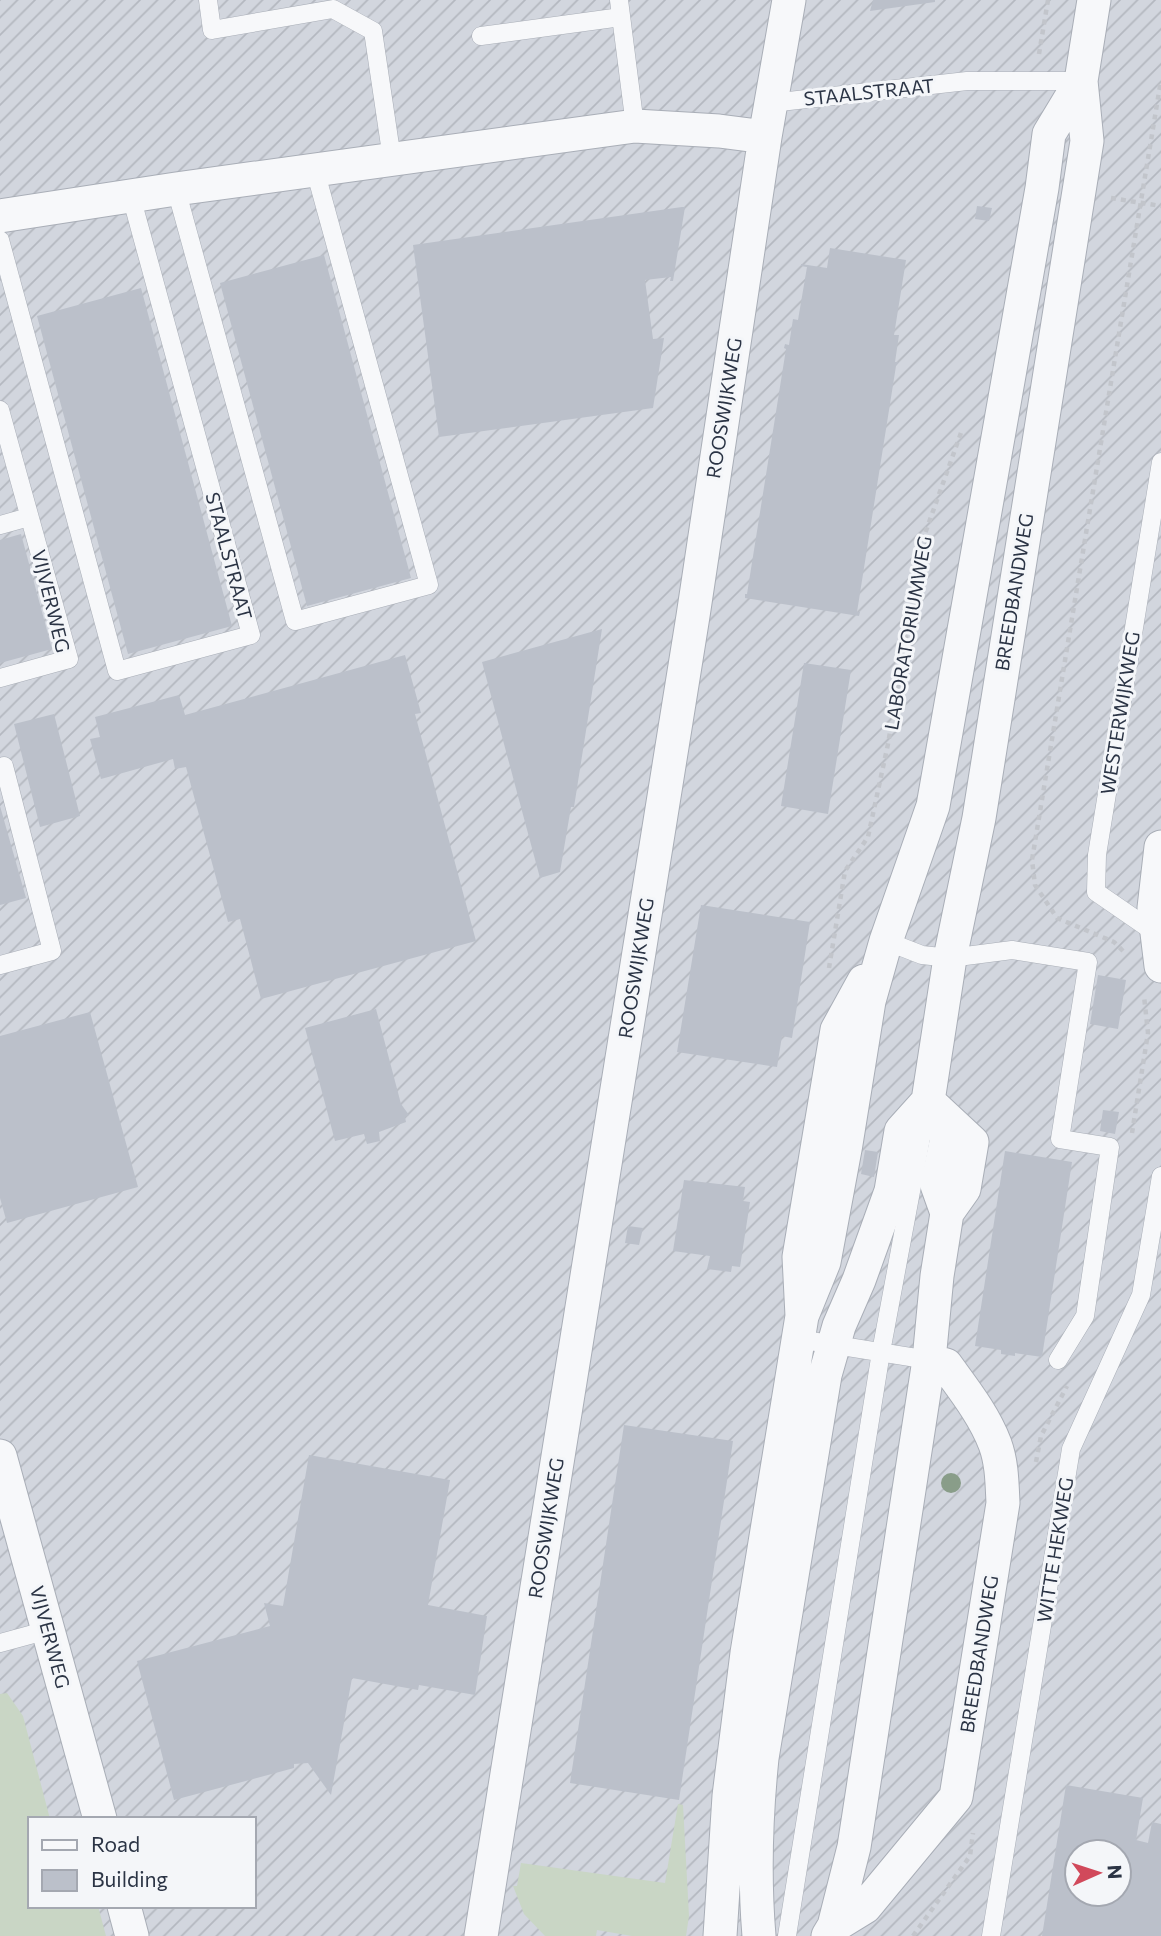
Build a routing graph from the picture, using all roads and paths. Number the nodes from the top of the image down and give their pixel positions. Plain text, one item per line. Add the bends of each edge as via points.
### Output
1 (208, 0) edge
2 (789, 0) edge
3 (1048, 0) edge
4 (1094, 0) edge
5 (620, 8) edge
6 (481, 36) dead end
7 (1161, 80) edge
8 (1034, 81) junction
9 (1082, 81) junction
10 (771, 103) junction
11 (635, 126) junction
12 (765, 137) junction
13 (392, 159) junction
14 (314, 170) junction
15 (176, 189) junction
16 (131, 195) junction
17 (1142, 204) junction
18 (1161, 206) edge
19 (0, 216) edge
20 (0, 240) edge
21 (0, 410) edge
22 (964, 425) dead end
23 (1161, 462) edge
24 (8, 470) edge
25 (29, 517) junction
26 (0, 525) edge
27 (0, 678) edge
28 (4, 766) dead end
29 (1161, 847) edge
30 (886, 942) junction
31 (950, 958) junction
32 (1147, 961) edge
33 (0, 965) edge
34 (827, 979) dead end
35 (1143, 1068) dead end
36 (928, 1101) junction
37 (1161, 1176) edge
38 (800, 1328) junction
39 (833, 1344) junction
40 (881, 1352) junction
41 (929, 1360) junction
42 (1058, 1360) dead end
43 (0, 1456) edge
44 (48, 1630) junction
45 (0, 1643) edge
46 (99, 1817) edge
47 (125, 1908) edge
48 (831, 1931) edge
49 (132, 1936) edge
50 (481, 1936) edge
51 (720, 1936) edge
52 (759, 1936) edge
53 (787, 1936) edge
54 (991, 1936) edge

1 - 13 lane via 212,30 333,9 373,31
2 - 10 street, ROOSWIJKWEG
3 - 8 path
4 - 9 street, BREEDBANDWEG
5 - 6 lane
5 - 11 lane
7 - 17 path
8 - 9 lane, STAALSTRAAT
8 - 10 lane, STAALSTRAAT via 967,81
9 - 30 street, BREEDBANDWEG via 1049,134 933,806
9 - 31 street, BREEDBANDWEG via 1087,141 979,818
10 - 12 street, ROOSWIJKWEG
11 - 12 street
11 - 13 street
12 - 50 street, ROOSWIJKWEG
13 - 14 street
14 - 15 street
14 - 15 lane via 429,584 295,621
15 - 16 street
16 - 19 street
16 - 20 lane, STAALSTRAAT via 251,635 117,671
17 - 18 path
17 - 32 path via 1032,860 1035,885 1057,918
21 - 24 lane, VIJVERWEG
22 - 34 path, LABORATORIUMWEG via 922,542 868,837 845,871
23 - 32 lane, WESTERWIJKWEG via 1097,855 1096,892
24 - 25 lane, VIJVERWEG
25 - 26 lane
25 - 27 lane, VIJVERWEG via 69,659
28 - 33 lane via 52,951
29 - 32 street
30 - 31 lane via 922,955
30 - 38 street, BREEDBANDWEG via 869,1001 824,1262
31 - 36 street, BREEDBANDWEG
31 - 42 lane via 1012,950 1088,962 1060,1139 1110,1147 1085,1316
32 - 35 path via 1148,1033
36 - 39 street via 901,1131 891,1191
36 - 40 lane, BREEDBANDWEG
36 - 41 street, BREEDBANDWEG via 972,1142 964,1189 947,1213
37 - 54 lane, WITTE HEKWEG via 1141,1295 1071,1449
38 - 39 lane, BREEDBANDWEG
38 - 51 street, BREEDBANDWEG via 745,1666 729,1796
39 - 40 lane, BREEDBANDWEG
39 - 52 street via 820,1399 762,1758 756,1874
40 - 41 lane, BREEDBANDWEG
40 - 53 lane, BREEDBANDWEG
41 - 48 street, BREEDBANDWEG via 854,1847
41 - 48 street, BREEDBANDWEG via 946,1365 985,1423 995,1445 1003,1503 956,1797 865,1908
43 - 44 street, VIJVERWEG
44 - 45 lane
44 - 46 street, VIJVERWEG
47 - 49 street

